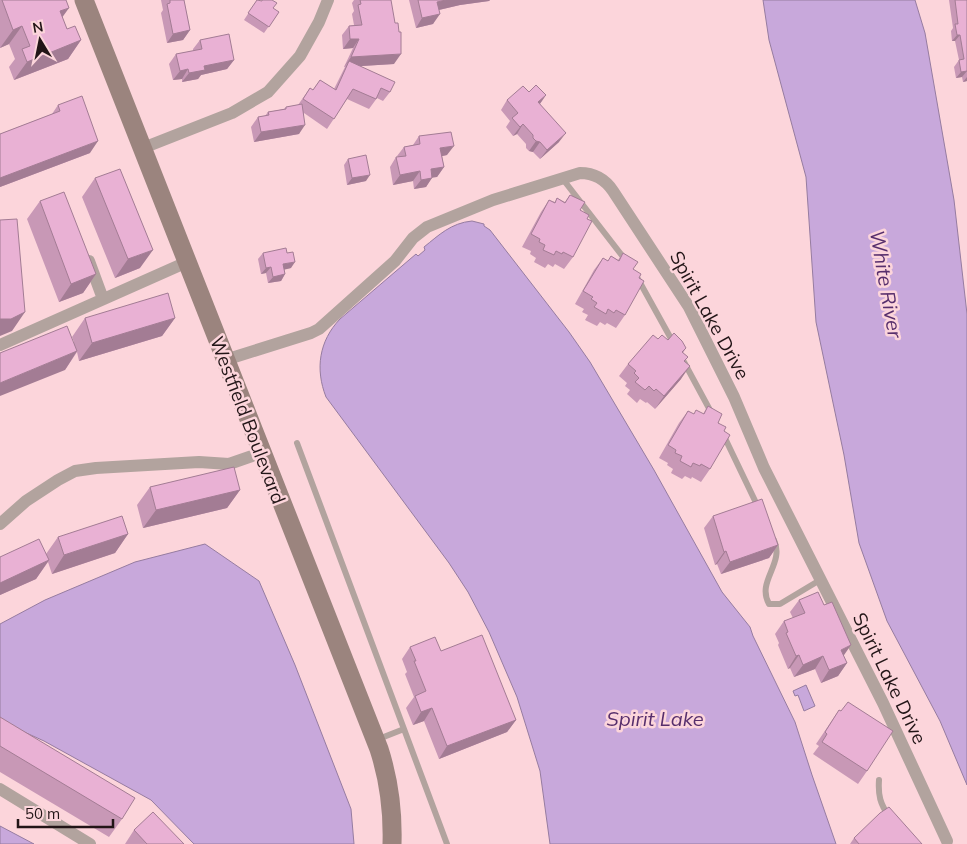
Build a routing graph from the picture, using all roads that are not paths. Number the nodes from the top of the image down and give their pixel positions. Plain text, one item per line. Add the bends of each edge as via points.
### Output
1 (84, 0) edge
2 (328, 0) edge
3 (143, 148) junction
4 (562, 178) junction
5 (86, 253) edge
6 (187, 262) junction
7 (103, 298) junction
8 (0, 344) edge
9 (676, 347) edge
10 (680, 356) edge
11 (225, 360) junction
12 (713, 415) edge
13 (718, 424) edge
14 (297, 443) dead end
15 (261, 452) junction
16 (764, 519) edge
17 (0, 524) edge
18 (772, 536) edge
19 (820, 580) junction
20 (404, 729) junction
21 (375, 740) junction
22 (879, 780) dead end
23 (0, 789) edge
24 (894, 822) edge
25 (947, 842) edge
26 (90, 844) edge
27 (392, 844) edge
28 (447, 844) edge

1 - 3 street, Westfield Boulevard
2 - 3 street via 300,56 268,92 232,113
3 - 6 street, Westfield Boulevard
4 - 9 lane via 634,271
4 - 11 street, Spirit Lake Drive via 493,200 427,227 319,329
4 - 19 street, Spirit Lake Drive via 586,173 604,181 653,250 689,307
5 - 7 street
6 - 7 street
6 - 11 street, Westfield Boulevard
7 - 8 street
10 - 12 lane
11 - 15 street, Westfield Boulevard
13 - 16 lane
14 - 20 lane
15 - 17 street via 229,464 199,462 75,471 26,501
15 - 21 street, Westfield Boulevard
18 - 19 lane via 777,558 765,590 769,604 780,604
19 - 25 street, Spirit Lake Drive via 883,703
20 - 21 lane
20 - 28 lane
21 - 27 street, Westfield Boulevard via 388,784
22 - 24 lane via 878,794
23 - 26 street

